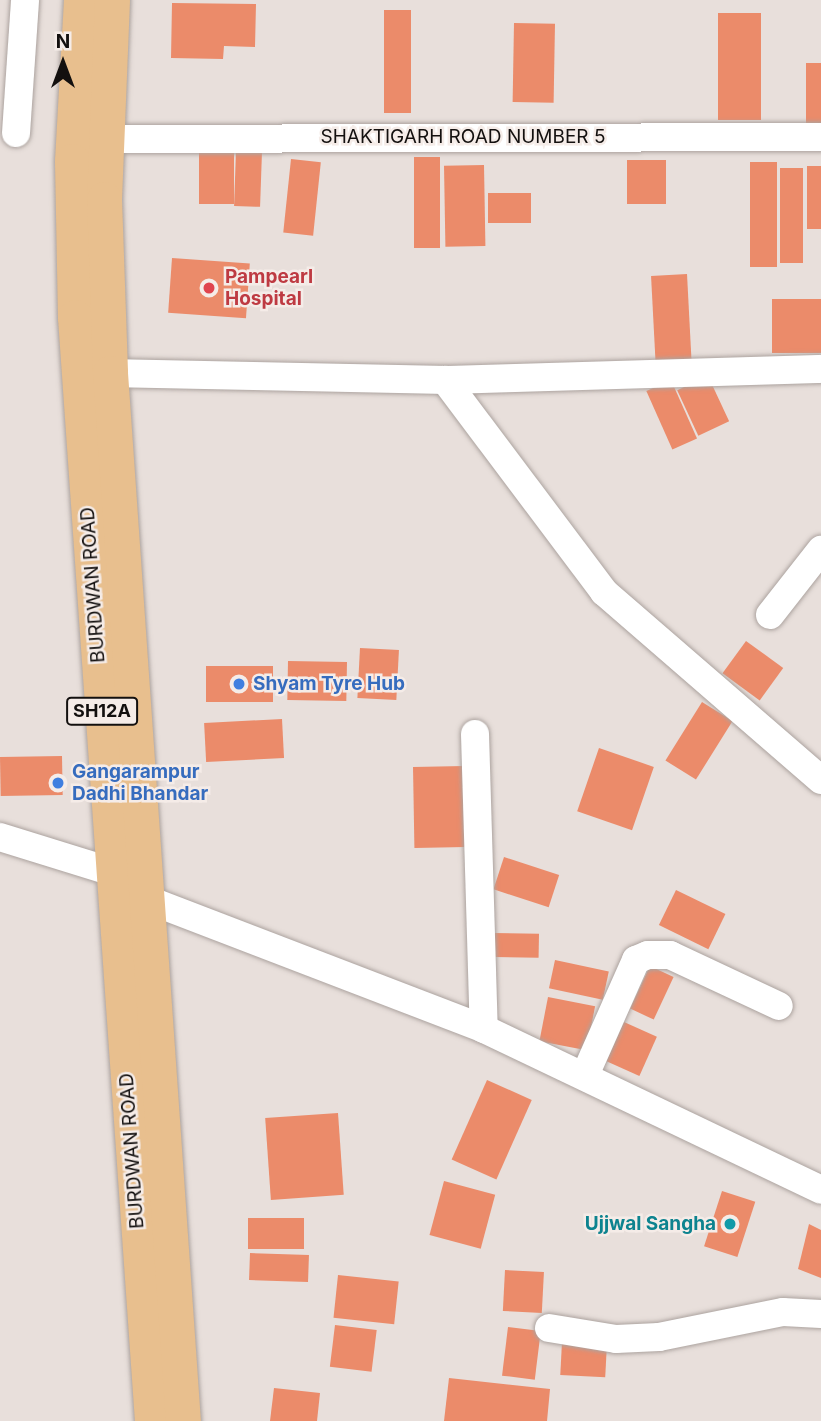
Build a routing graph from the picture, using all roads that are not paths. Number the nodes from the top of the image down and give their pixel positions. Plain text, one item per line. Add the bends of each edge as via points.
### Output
1 (25, 0) edge
2 (81, 0) edge
3 (112, 0) edge
4 (16, 133) dead end
5 (821, 137) edge
6 (105, 139) junction
7 (821, 369) edge
8 (110, 373) junction
9 (446, 380) junction
10 (821, 550) edge
11 (770, 615) dead end
12 (117, 696) junction
13 (475, 734) dead end
14 (821, 780) edge
15 (0, 837) edge
16 (113, 872) junction
17 (146, 899) junction
18 (779, 1006) dead end
19 (484, 1029) junction
20 (584, 1075) junction
21 (821, 1190) edge
22 (821, 1314) edge
23 (549, 1328) dead end
24 (152, 1421) edge
25 (183, 1421) edge

1 - 4 street
2 - 12 main road, BURDWAN ROAD / SH12A via 72,161 75,317
3 - 6 main road, BURDWAN ROAD / SH12A
5 - 6 street, SHAKTIGARH ROAD NUMBER 5
6 - 8 main road, BURDWAN ROAD / SH12A
7 - 9 street
8 - 9 street
8 - 12 main road, BURDWAN ROAD / SH12A
9 - 14 street via 604,592
10 - 11 street
12 - 16 main road, BURDWAN ROAD / SH12A
12 - 17 main road, BURDWAN ROAD / SH12A
13 - 19 street
15 - 16 street
16 - 24 main road, BURDWAN ROAD / SH12A
17 - 19 street
17 - 25 main road, BURDWAN ROAD / SH12A
18 - 20 street via 670,955 636,960
19 - 20 street
20 - 21 street
22 - 23 street via 783,1312 659,1337 616,1339

